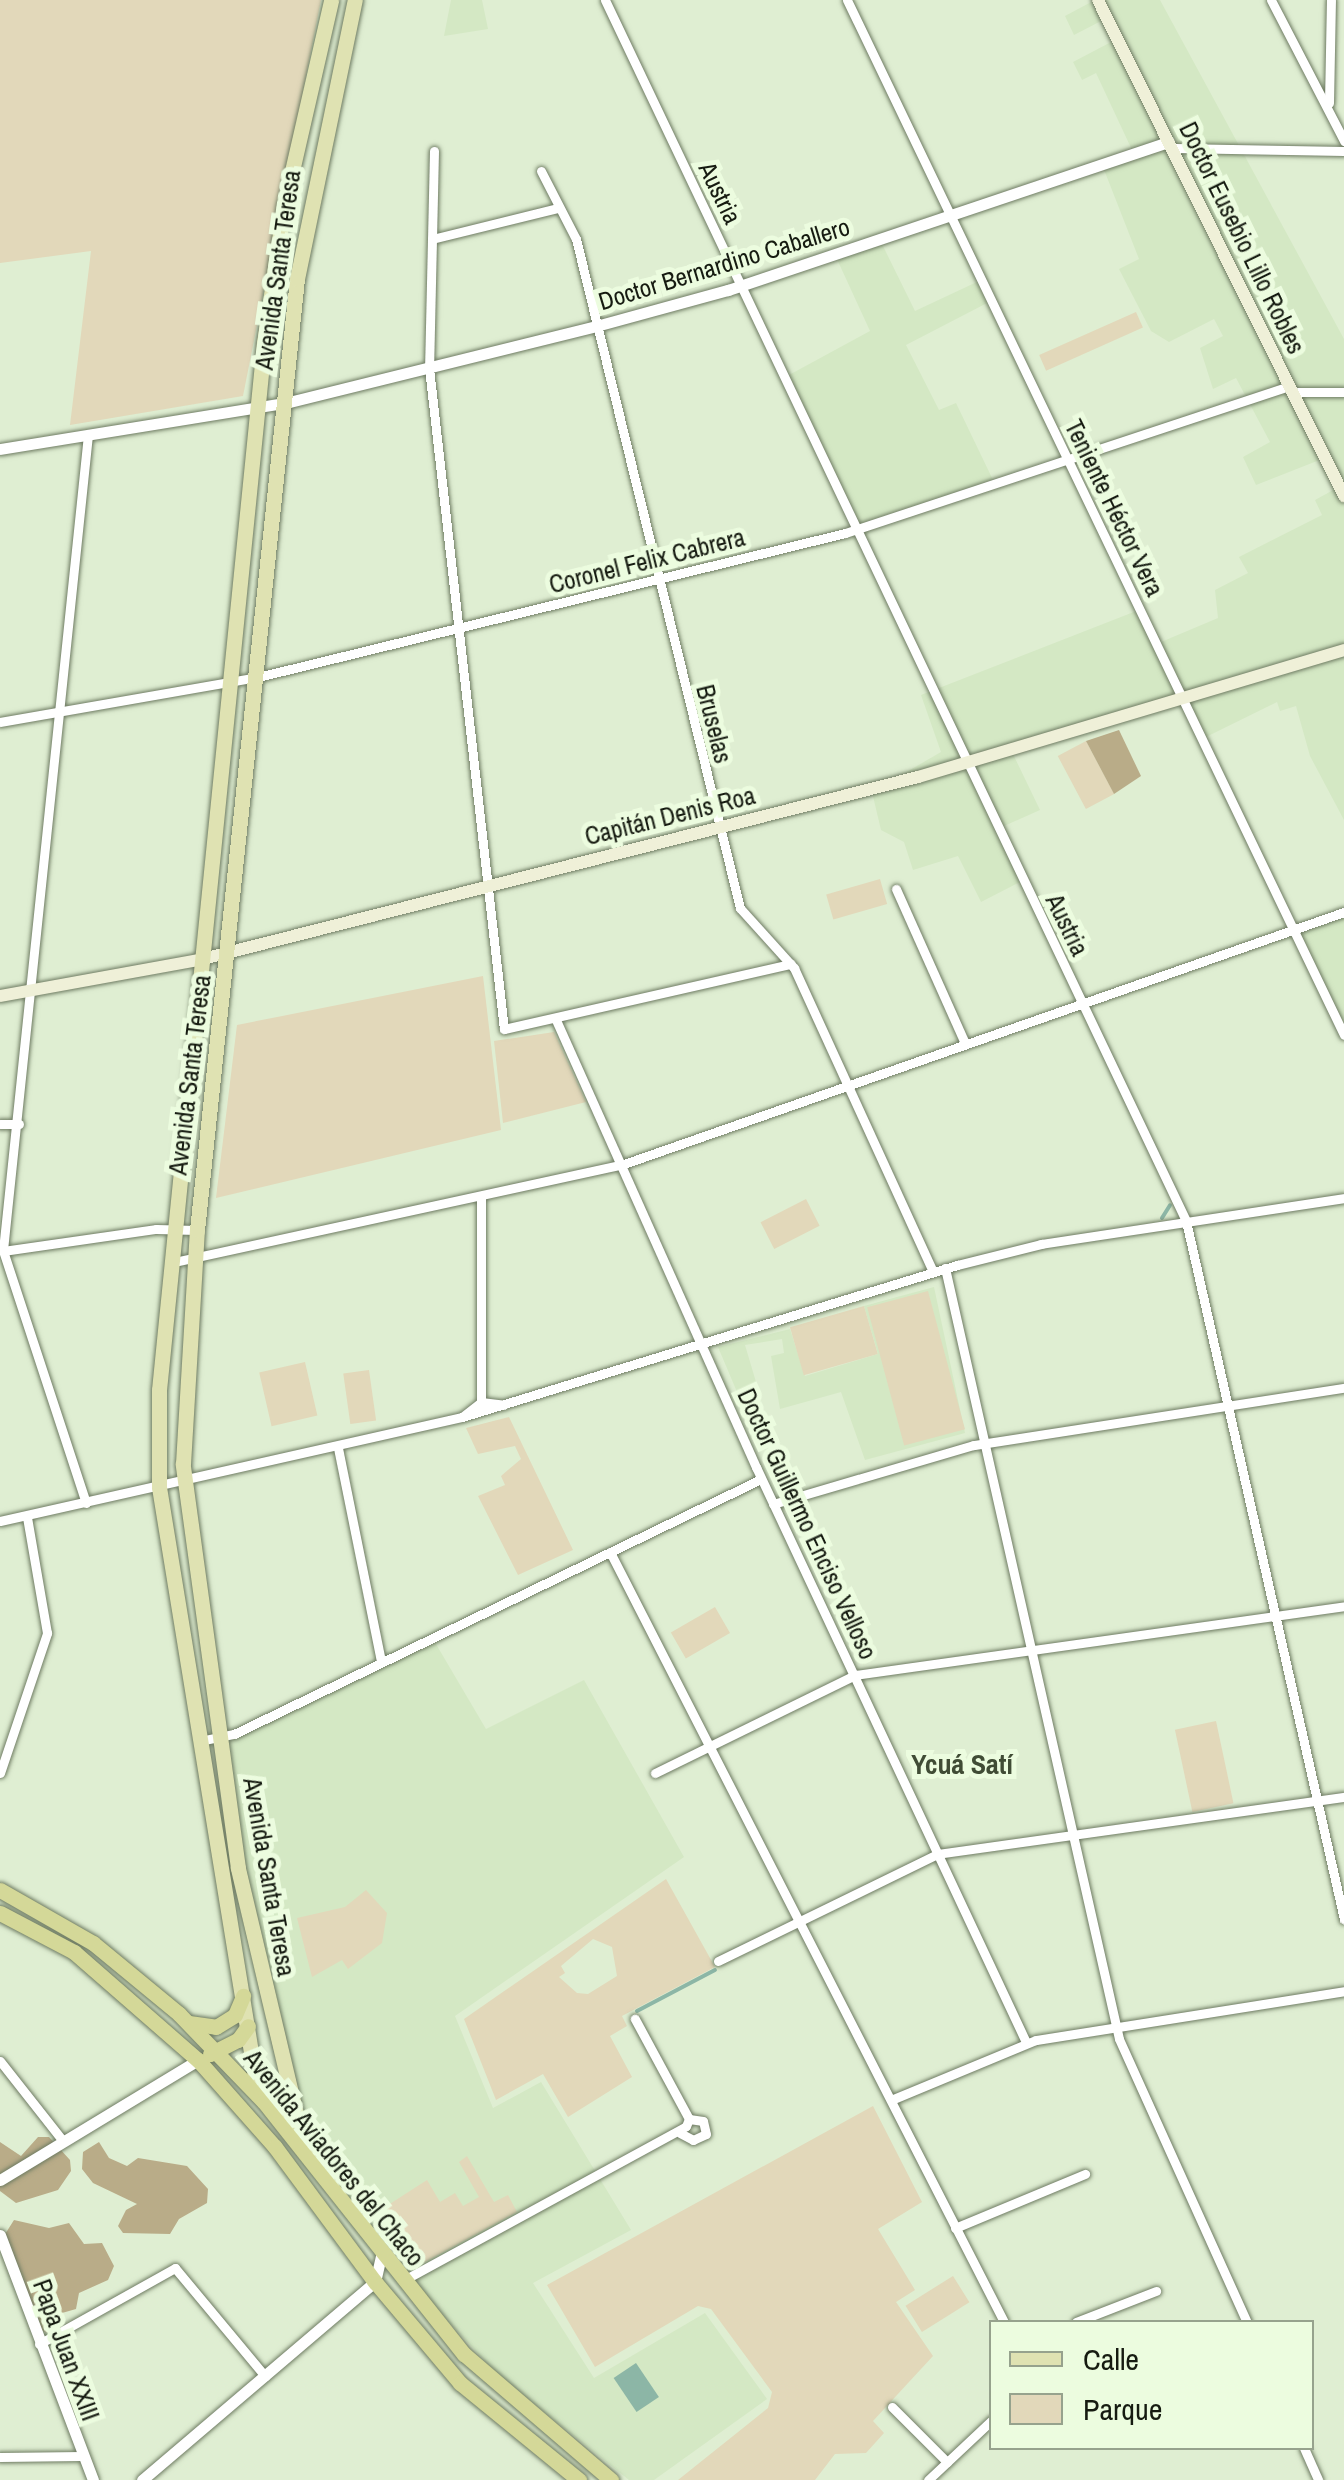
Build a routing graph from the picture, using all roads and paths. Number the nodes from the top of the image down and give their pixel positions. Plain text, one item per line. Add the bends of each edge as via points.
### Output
1 (331, 0) edge
2 (355, 0) edge
3 (605, 0) edge
4 (846, 0) edge
5 (1098, 0) edge
6 (1272, 0) edge
7 (1331, 0) edge
8 (1328, 106) junction
9 (1344, 141) edge
10 (1172, 145) junction
11 (434, 151) dead end
12 (1344, 151) edge
13 (541, 171) dead end
14 (558, 208) junction
15 (951, 215) junction
16 (432, 240) junction
17 (742, 285) junction
18 (596, 326) junction
19 (429, 368) junction
20 (1294, 389) junction
21 (1344, 392) edge
22 (285, 403) junction
23 (256, 408) junction
24 (88, 434) junction
25 (0, 449) edge
26 (1069, 459) junction
27 (1344, 496) edge
28 (858, 529) junction
29 (657, 579) junction
30 (454, 629) junction
31 (1344, 650) edge
32 (258, 677) junction
33 (228, 683) junction
34 (1182, 697) junction
35 (64, 712) junction
36 (0, 722) edge
37 (967, 763) junction
38 (720, 828) junction
39 (485, 886) junction
40 (896, 888) dead end
41 (1344, 912) edge
42 (1294, 930) junction
43 (228, 948) junction
44 (199, 960) junction
45 (791, 964) junction
46 (36, 987) junction
47 (0, 996) edge
48 (1083, 1004) junction
49 (556, 1020) junction
50 (1344, 1035) edge
51 (965, 1043) junction
52 (846, 1085) junction
53 (0, 1124) edge
54 (18, 1124) junction
55 (621, 1165) junction
56 (481, 1196) junction
57 (1344, 1198) edge
58 (1186, 1222) junction
59 (172, 1230) junction
60 (197, 1230) junction
61 (2, 1251) edge
62 (195, 1259) junction
63 (168, 1263) junction
64 (945, 1268) junction
65 (933, 1272) junction
66 (702, 1341) junction
67 (1344, 1388) edge
68 (481, 1402) junction
69 (504, 1406) junction
70 (1228, 1406) junction
71 (462, 1417) junction
72 (987, 1443) junction
73 (338, 1448) junction
74 (761, 1479) junction
75 (184, 1483) junction
76 (159, 1487) junction
77 (86, 1503) junction
78 (773, 1504) junction
79 (27, 1517) junction
80 (0, 1521) edge
81 (610, 1552) junction
82 (1344, 1606) edge
83 (1275, 1616) junction
84 (1031, 1650) junction
85 (380, 1661) junction
86 (855, 1675) junction
87 (220, 1739) junction
88 (197, 1741) junction
89 (710, 1746) junction
90 (0, 1773) edge
91 (655, 1773) dead end
92 (1344, 1797) edge
93 (1318, 1801) junction
94 (1074, 1836) junction
95 (938, 1854) junction
96 (0, 1890) edge
97 (0, 1913) edge
98 (800, 1918) junction
99 (1344, 1919) edge
100 (718, 1962) dead end
101 (1344, 1991) edge
102 (243, 1996) junction
103 (182, 2018) junction
104 (635, 2019) dead end
105 (1115, 2024) junction
106 (248, 2026) junction
107 (1026, 2042) junction
108 (216, 2051) junction
109 (198, 2060) junction
110 (0, 2061) edge
111 (258, 2095) junction
112 (891, 2100) junction
113 (689, 2119) junction
114 (680, 2133) junction
115 (63, 2141) junction
116 (275, 2147) junction
117 (306, 2153) junction
118 (1085, 2174) dead end
119 (0, 2180) edge
120 (955, 2228) junction
121 (0, 2235) edge
122 (381, 2255) junction
123 (401, 2282) junction
124 (369, 2287) junction
125 (1156, 2290) dead end
126 (1003, 2320) edge
127 (1081, 2320) edge
128 (1246, 2320) edge
129 (39, 2344) junction
130 (265, 2376) junction
131 (475, 2396) junction
132 (892, 2407) dead end
133 (989, 2423) edge
134 (565, 2444) junction
135 (1305, 2450) edge
136 (82, 2456) junction
137 (0, 2457) edge
138 (947, 2462) junction
139 (93, 2480) edge
140 (142, 2480) edge
141 (579, 2480) edge
142 (611, 2480) edge
143 (928, 2480) edge
144 (1318, 2480) edge

1 - 23 main road, Avenida Santa Teresa via 284,206
2 - 22 main road, Avenida Santa Teresa via 304,228
3 - 17 street, Austria
4 - 15 street, Teniente Héctor Vera
5 - 10 main road, Doctor Eusebio Lillo Robles
6 - 8 street
7 - 8 street
8 - 9 street
10 - 12 street, Doctor Bernardino Caballero
10 - 15 street, Doctor Bernardino Caballero
10 - 20 main road, Doctor Eusebio Lillo Robles
11 - 16 street
13 - 14 street, Bruselas
14 - 16 street
14 - 18 street, Bruselas via 576,239
15 - 17 street, Doctor Bernardino Caballero
15 - 26 street, Teniente Héctor Vera
16 - 19 street
17 - 18 street, Doctor Bernardino Caballero
17 - 28 street, Austria
18 - 19 street, Doctor Bernardino Caballero
18 - 29 street, Bruselas
19 - 22 street, Doctor Bernardino Caballero
19 - 30 street
20 - 21 street, Coronel Felix Cabrera
20 - 26 street, Coronel Felix Cabrera
20 - 27 main road, Doctor Eusebio Lillo Robles
22 - 23 street, Doctor Bernardino Caballero
22 - 32 main road, Avenida Santa Teresa
23 - 24 street, Doctor Bernardino Caballero
23 - 33 main road, Avenida Santa Teresa
24 - 25 street, Doctor Bernardino Caballero
24 - 35 street
26 - 28 street, Coronel Felix Cabrera
26 - 34 street, Teniente Héctor Vera
28 - 29 street, Coronel Felix Cabrera
28 - 37 street, Austria
29 - 30 street, Coronel Felix Cabrera
29 - 38 street, Bruselas
30 - 32 street, Coronel Felix Cabrera
30 - 39 street
31 - 34 main road, Capitán Denis Roa
32 - 33 street, Coronel Felix Cabrera
32 - 43 main road, Avenida Santa Teresa
33 - 35 street, Coronel Felix Cabrera
33 - 44 main road, Avenida Santa Teresa
34 - 37 main road, Capitán Denis Roa
34 - 42 street, Teniente Héctor Vera
35 - 36 street, Coronel Felix Cabrera
35 - 46 street
37 - 38 main road, Capitán Denis Roa
37 - 48 street, Austria
38 - 39 main road, Capitán Denis Roa
38 - 45 street, Bruselas via 740,908
39 - 43 main road, Capitán Denis Roa
39 - 49 street via 504,1029
40 - 51 street
41 - 42 street
42 - 48 street
42 - 50 street, Teniente Héctor Vera
43 - 44 main road, Capitán Denis Roa
43 - 60 main road, Avenida Santa Teresa
44 - 46 main road, Capitán Denis Roa
44 - 59 main road, Avenida Santa Teresa
45 - 49 street
45 - 52 street, Bruselas
46 - 47 main road, Capitán Denis Roa
46 - 54 street
48 - 51 street
48 - 58 street, Austria
49 - 55 street, Doctor Guillermo Enciso Velloso
51 - 52 street
52 - 55 street
52 - 65 street, Bruselas
53 - 54 street
54 - 61 street
55 - 56 street
55 - 66 street, Doctor Guillermo Enciso Velloso
56 - 62 street
56 - 68 street
57 - 58 street
58 - 64 street via 1041,1244
58 - 70 street, Austria
59 - 60 street
59 - 61 street
59 - 63 main road, Avenida Santa Teresa
60 - 62 main road, Avenida Santa Teresa
61 - 77 street
62 - 63 street
62 - 75 main road, Avenida Santa Teresa
63 - 76 main road, Avenida Santa Teresa
64 - 65 street
64 - 72 street
65 - 66 street
66 - 69 street
66 - 74 street, Doctor Guillermo Enciso Velloso
67 - 70 street
68 - 69 street
68 - 71 street
69 - 71 street
70 - 72 street
70 - 83 street, Austria
71 - 73 street
72 - 78 street
72 - 84 street
73 - 75 street
73 - 85 street
74 - 78 street, Doctor Guillermo Enciso Velloso
74 - 81 street
75 - 76 street
75 - 87 main road, Avenida Santa Teresa
76 - 77 street
76 - 88 main road, Avenida Santa Teresa
77 - 79 street
78 - 86 street, Doctor Guillermo Enciso Velloso
79 - 80 street
79 - 90 street via 47,1633
81 - 85 street
81 - 89 street
82 - 83 street
83 - 84 street
83 - 93 street, Austria
84 - 86 street
84 - 94 street
85 - 87 street
86 - 89 street
86 - 95 street, Doctor Guillermo Enciso Velloso
87 - 88 street
87 - 117 main road, Avenida Santa Teresa via 246,1911
88 - 102 main road, Avenida Santa Teresa
89 - 91 street
89 - 98 street
92 - 93 street
93 - 94 street
93 - 99 street, Austria
94 - 95 street
94 - 105 street
95 - 98 street
95 - 107 street, Doctor Guillermo Enciso Velloso
96 - 103 highway, Avenida Aviadores del Chaco via 93,1943
97 - 109 highway, Avenida Aviadores del Chaco via 74,1952
98 - 100 street
98 - 112 street
101 - 105 street
102 - 103 highway via 235,2015 216,2027
102 - 106 main road, Avenida Santa Teresa
103 - 108 highway, Avenida Aviadores del Chaco
104 - 113 street
105 - 107 street
105 - 128 street
106 - 108 highway
106 - 111 main road, Avenida Santa Teresa
107 - 112 street
108 - 109 highway
108 - 111 highway, Avenida Aviadores del Chaco
109 - 115 street
109 - 116 highway, Avenida Aviadores del Chaco
110 - 115 street
111 - 116 highway
111 - 117 highway, Avenida Aviadores del Chaco
112 - 120 street
113 - 114 street
113 - 114 street via 703,2121 706,2134 693,2140
114 - 123 street
115 - 119 street
116 - 124 highway, Avenida Aviadores del Chaco
117 - 122 highway, Avenida Aviadores del Chaco
118 - 120 street
120 - 126 street
121 - 129 street, Papa Juan XXIII
122 - 123 highway, Avenida Aviadores del Chaco
122 - 124 street
123 - 134 highway, Avenida Aviadores del Chaco via 485,2375
124 - 130 street
124 - 131 highway, Avenida Aviadores del Chaco
125 - 127 street
129 - 130 street via 175,2268
129 - 136 street, Papa Juan XXIII
130 - 140 street
131 - 134 highway via 503,2404 541,2436
131 - 141 highway, Avenida Aviadores del Chaco
132 - 138 street
133 - 138 street
134 - 142 highway, Avenida Aviadores del Chaco
135 - 144 street
136 - 137 street
136 - 139 street, Papa Juan XXIII
138 - 143 street

